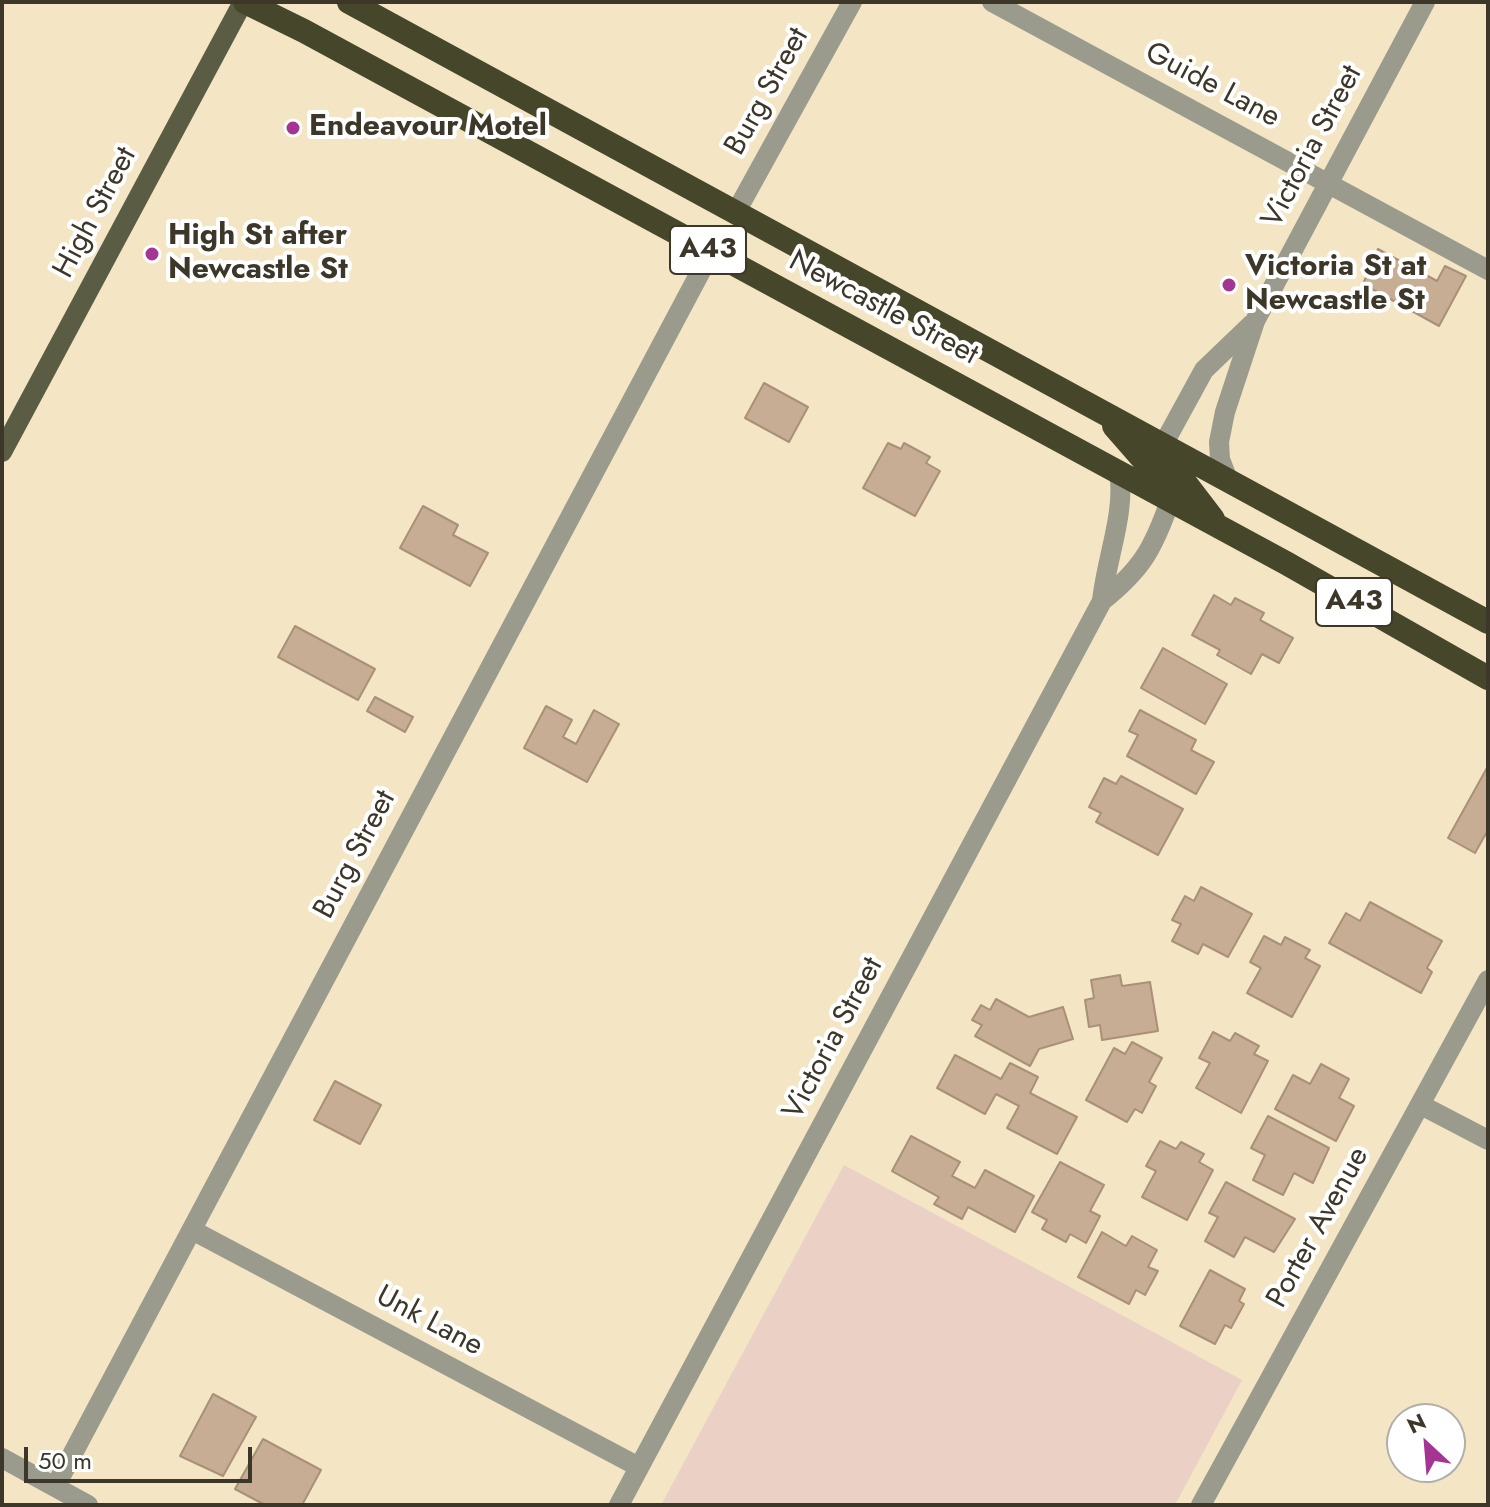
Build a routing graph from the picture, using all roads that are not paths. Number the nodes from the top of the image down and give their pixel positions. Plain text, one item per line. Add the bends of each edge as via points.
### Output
1 (244, 2) edge
2 (349, 2) edge
3 (852, 2) edge
4 (992, 2) edge
5 (1425, 2) edge
6 (1329, 182) junction
7 (736, 212) junction
8 (711, 252) junction
9 (1488, 270) edge
10 (1255, 321) junction
11 (1101, 412) junction
12 (1163, 445) junction
13 (2, 452) edge
14 (1119, 473) junction
15 (1228, 480) junction
16 (1170, 501) junction
17 (1219, 527) junction
18 (1102, 601) junction
19 (1488, 622) edge
20 (1488, 678) edge
21 (1488, 980) edge
22 (1421, 1105) junction
23 (1488, 1140) edge
24 (192, 1230) junction
25 (2, 1458) edge
26 (639, 1467) junction
27 (55, 1487) junction
28 (88, 1505) edge
29 (619, 1505) edge
30 (1201, 1505) edge

1 - 8 highway, Newcastle Street / A43
1 - 13 main road, High Street
2 - 7 highway, Newcastle Street / A43
3 - 7 street, Burg Street
4 - 6 street, Guide Lane
5 - 6 street, Victoria Street
6 - 9 street, Guide Lane
6 - 10 street, Victoria Street
7 - 11 highway, Newcastle Street / A43
8 - 14 highway, Newcastle Street / A43
8 - 24 street, Burg Street
10 - 12 street, Victoria Street via 1204,370
10 - 15 street, Victoria Street via 1219,442
11 - 12 highway, Newcastle Street / A43
11 - 16 highway via 1142,457
12 - 15 highway, Newcastle Street / A43
12 - 17 highway
14 - 16 highway, Newcastle Street / A43
14 - 18 street, Victoria Street via 1121,505
15 - 19 highway, Newcastle Street / A43
16 - 17 highway, Newcastle Street / A43
16 - 18 street, Victoria Street via 1134,576
17 - 20 highway, Newcastle Street / A43
18 - 26 street, Victoria Street
21 - 22 street, Porter Avenue
22 - 23 street
22 - 30 street, Porter Avenue
24 - 26 street, Unk Lane
24 - 27 street, Burg Street
25 - 27 street
26 - 29 street, Victoria Street
27 - 28 street

